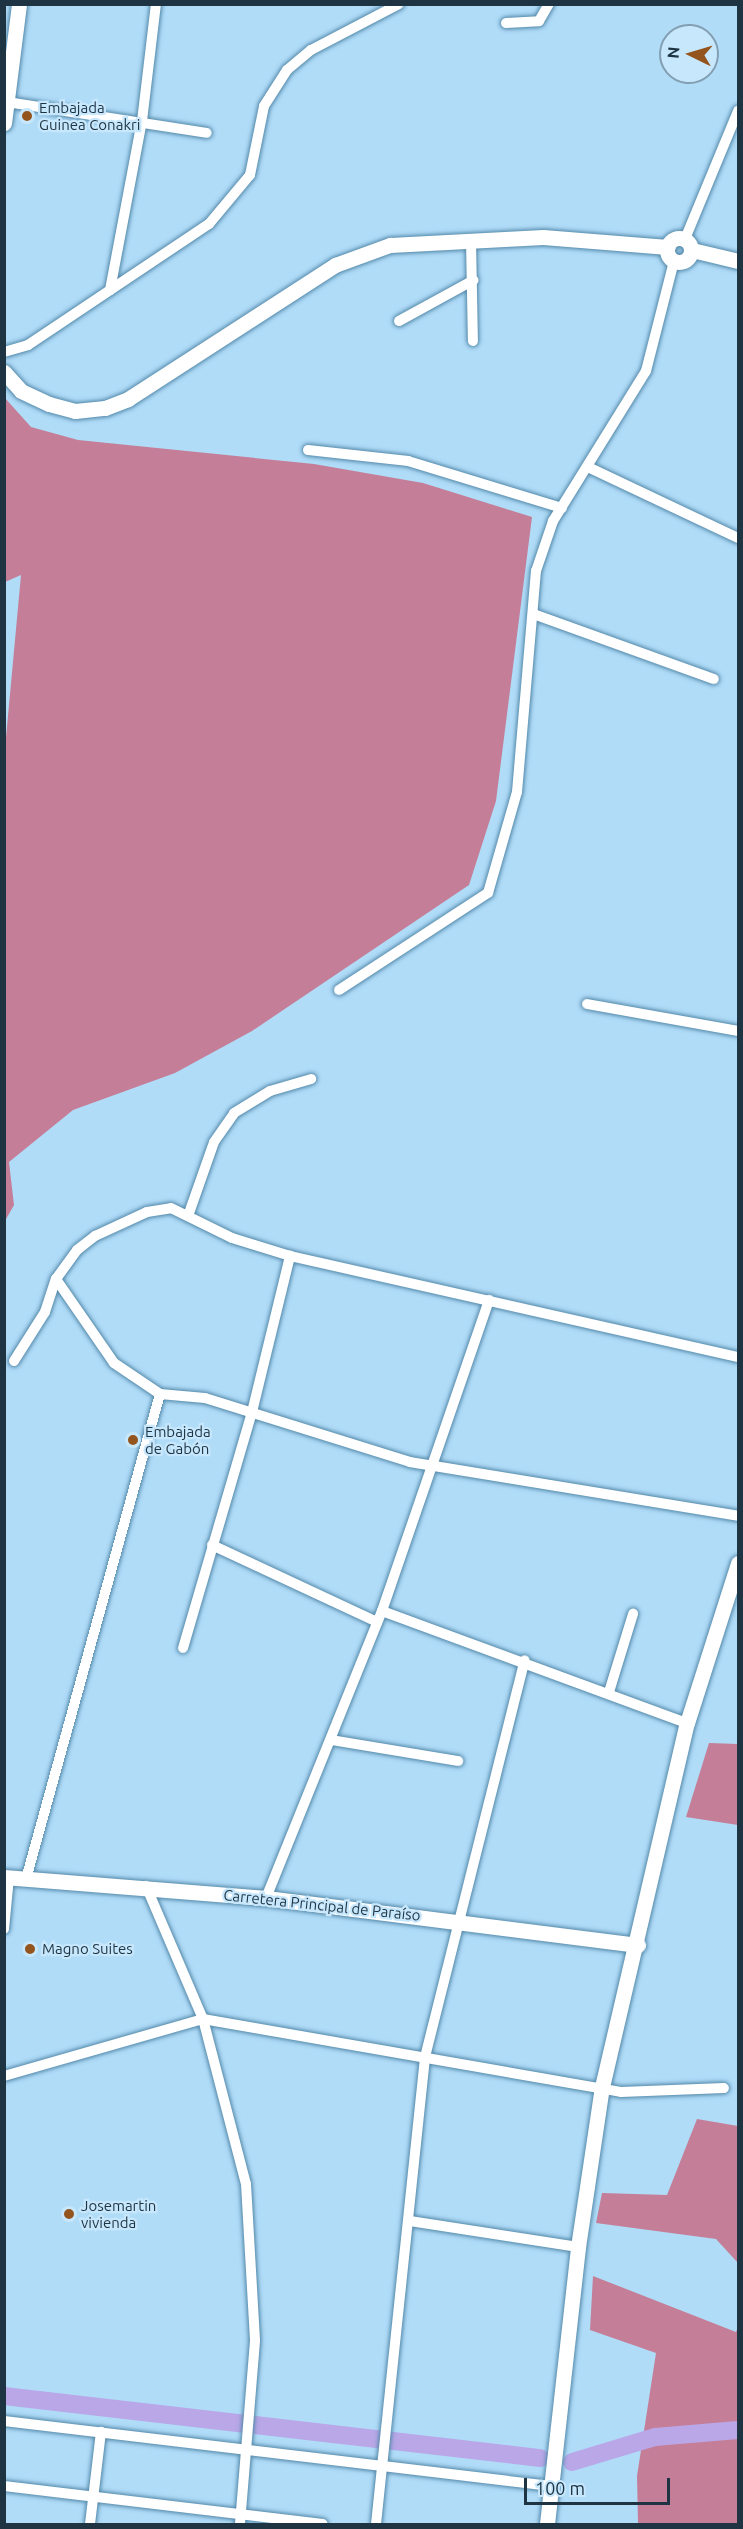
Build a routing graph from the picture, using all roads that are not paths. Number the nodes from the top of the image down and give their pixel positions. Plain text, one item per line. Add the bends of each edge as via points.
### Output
1 (19, 4) edge
2 (156, 4) edge
3 (399, 4) edge
4 (549, 4) edge
5 (506, 23) dead end
6 (8, 102) junction
7 (738, 111) edge
8 (142, 120) junction
9 (4, 123) edge
10 (207, 133) dead end
11 (471, 241) junction
12 (688, 244) junction
13 (668, 247) junction
14 (674, 261) junction
15 (738, 261) edge
16 (474, 280) junction
17 (110, 290) junction
18 (399, 321) dead end
19 (473, 341) dead end
20 (4, 352) edge
21 (4, 372) edge
22 (309, 450) dead end
23 (590, 468) junction
24 (562, 508) junction
25 (738, 538) edge
26 (536, 615) junction
27 (714, 679) dead end
28 (339, 990) dead end
29 (587, 1004) dead end
30 (738, 1031) edge
31 (310, 1079) dead end
32 (188, 1216) junction
33 (290, 1256) junction
34 (56, 1279) junction
35 (489, 1300) junction
36 (738, 1357) edge
37 (14, 1361) dead end
38 (160, 1394) junction
39 (252, 1412) junction
40 (432, 1463) junction
41 (738, 1516) edge
42 (212, 1545) junction
43 (738, 1563) edge
44 (382, 1611) junction
45 (633, 1614) dead end
46 (377, 1622) junction
47 (183, 1648) dead end
48 (525, 1660) junction
49 (609, 1692) junction
50 (687, 1723) junction
51 (331, 1740) junction
52 (458, 1761) dead end
53 (7, 1877) edge
54 (26, 1879) junction
55 (147, 1886) junction
56 (266, 1898) junction
57 (456, 1920) junction
58 (4, 1929) edge
59 (638, 1945) junction
60 (203, 2019) junction
61 (425, 2057) junction
62 (4, 2076) edge
63 (602, 2086) junction
64 (724, 2088) dead end
65 (410, 2221) junction
66 (578, 2247) junction
67 (4, 2421) edge
68 (101, 2432) junction
69 (249, 2450) junction
70 (380, 2465) junction
71 (4, 2486) edge
72 (550, 2486) junction
73 (94, 2496) junction
74 (240, 2519) edge
75 (90, 2524) edge
76 (324, 2524) edge
77 (376, 2524) edge
78 (547, 2524) edge

1 - 6 street
2 - 8 street
3 - 17 street via 311,50 287,70 264,106 256,157 237,196 209,225
4 - 5 street via 539,21
6 - 8 street
6 - 9 street
7 - 12 street
8 - 10 street
8 - 17 street
11 - 13 street via 567,237
11 - 16 street
11 - 21 street via 405,243 335,265 115,406 86,411 58,407 26,394
12 - 13 street via 673,240
12 - 14 street via 686,261
12 - 15 street
13 - 14 street
14 - 23 street via 646,371
16 - 18 street
16 - 19 street
17 - 20 street via 28,345
22 - 24 street via 408,461
23 - 24 street
23 - 25 street
24 - 26 street via 536,571
26 - 27 street
26 - 28 street via 518,792 488,892
29 - 30 street
31 - 32 street via 270,1091 224,1124
32 - 33 street via 232,1238
32 - 34 street via 163,1208 95,1236
33 - 35 street
33 - 39 street
34 - 37 street via 45,1312
34 - 38 street via 114,1363
35 - 36 street
35 - 40 street
38 - 39 street via 205,1398
38 - 54 street
39 - 40 street via 410,1462
39 - 42 street
40 - 41 street
40 - 44 street
42 - 46 street
42 - 47 street
43 - 50 street
44 - 46 street
44 - 48 street
45 - 49 street
46 - 51 street
48 - 49 street
48 - 57 street
49 - 50 street
50 - 59 street
51 - 52 street
51 - 56 street
53 - 54 street, Carretera Principal de Paraíso
53 - 58 street
54 - 55 street, Carretera Principal de Paraíso
55 - 56 street, Carretera Principal de Paraíso
55 - 60 street
56 - 57 street, Carretera Principal de Paraíso
57 - 59 street, Carretera Principal de Paraíso
57 - 61 street
59 - 63 street
60 - 61 street
60 - 62 street
60 - 69 street via 246,2184 255,2341
61 - 63 street
61 - 65 street
63 - 64 street via 651,2094
63 - 66 street
65 - 66 street
65 - 70 street
66 - 72 street
67 - 68 street
68 - 69 street
68 - 73 street
69 - 70 street
69 - 74 street
70 - 72 street
70 - 77 street
71 - 73 street
72 - 78 street
73 - 74 street
73 - 75 street
74 - 76 street

